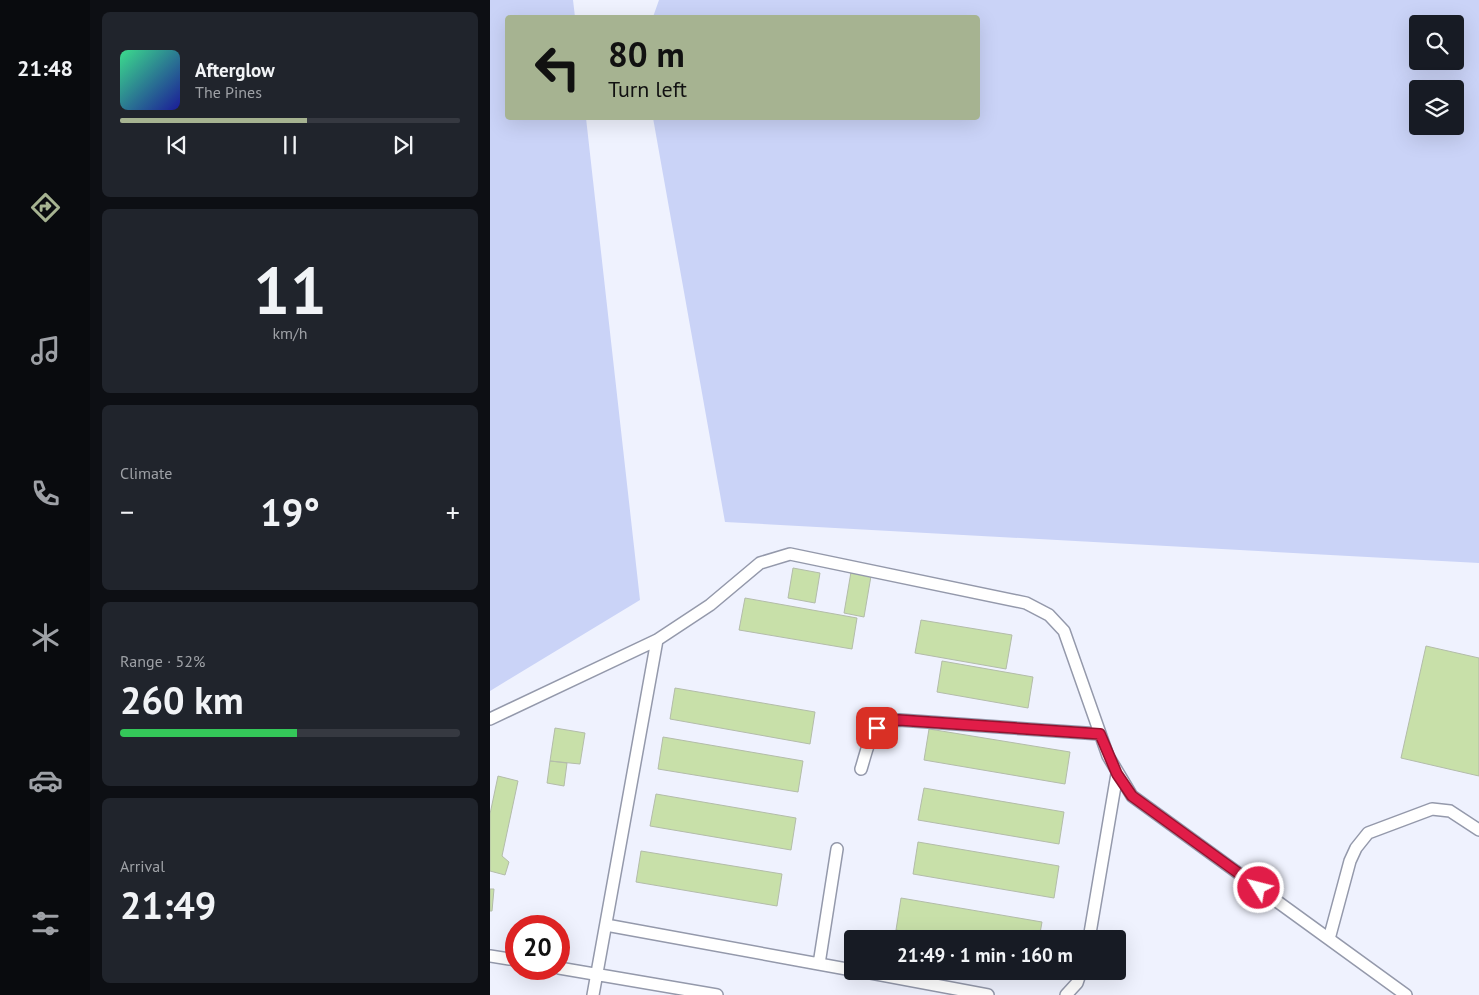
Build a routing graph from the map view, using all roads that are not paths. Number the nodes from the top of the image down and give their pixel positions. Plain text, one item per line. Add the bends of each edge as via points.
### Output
1 (657, 640) junction
2 (490, 719) edge
3 (1100, 734) junction
4 (861, 769) dead end
5 (1117, 774) junction
6 (1479, 830) edge
7 (837, 849) dead end
8 (606, 925) junction
9 (1091, 930) edge
10 (1329, 939) junction
11 (490, 956) edge
12 (505, 958) edge
13 (819, 964) junction
14 (844, 969) edge
15 (570, 970) edge
16 (596, 974) junction
17 (908, 980) edge
18 (1077, 980) edge
19 (593, 995) edge
20 (717, 995) edge
21 (988, 995) edge
22 (1066, 995) edge
23 (1406, 995) edge

1 - 2 lane
1 - 3 lane via 710,605 760,562 790,554 1026,603 1049,615 1064,631
1 - 8 lane
3 - 4 lane via 899,720 885,722 872,737
3 - 5 lane
5 - 9 lane
5 - 10 lane via 1132,796
6 - 10 lane via 1450,811 1432,809 1368,832 1350,861
7 - 13 lane
8 - 13 lane
8 - 16 lane
10 - 23 lane
11 - 12 lane
13 - 14 lane
15 - 16 lane
16 - 19 lane
16 - 20 lane
17 - 21 lane
18 - 22 lane

